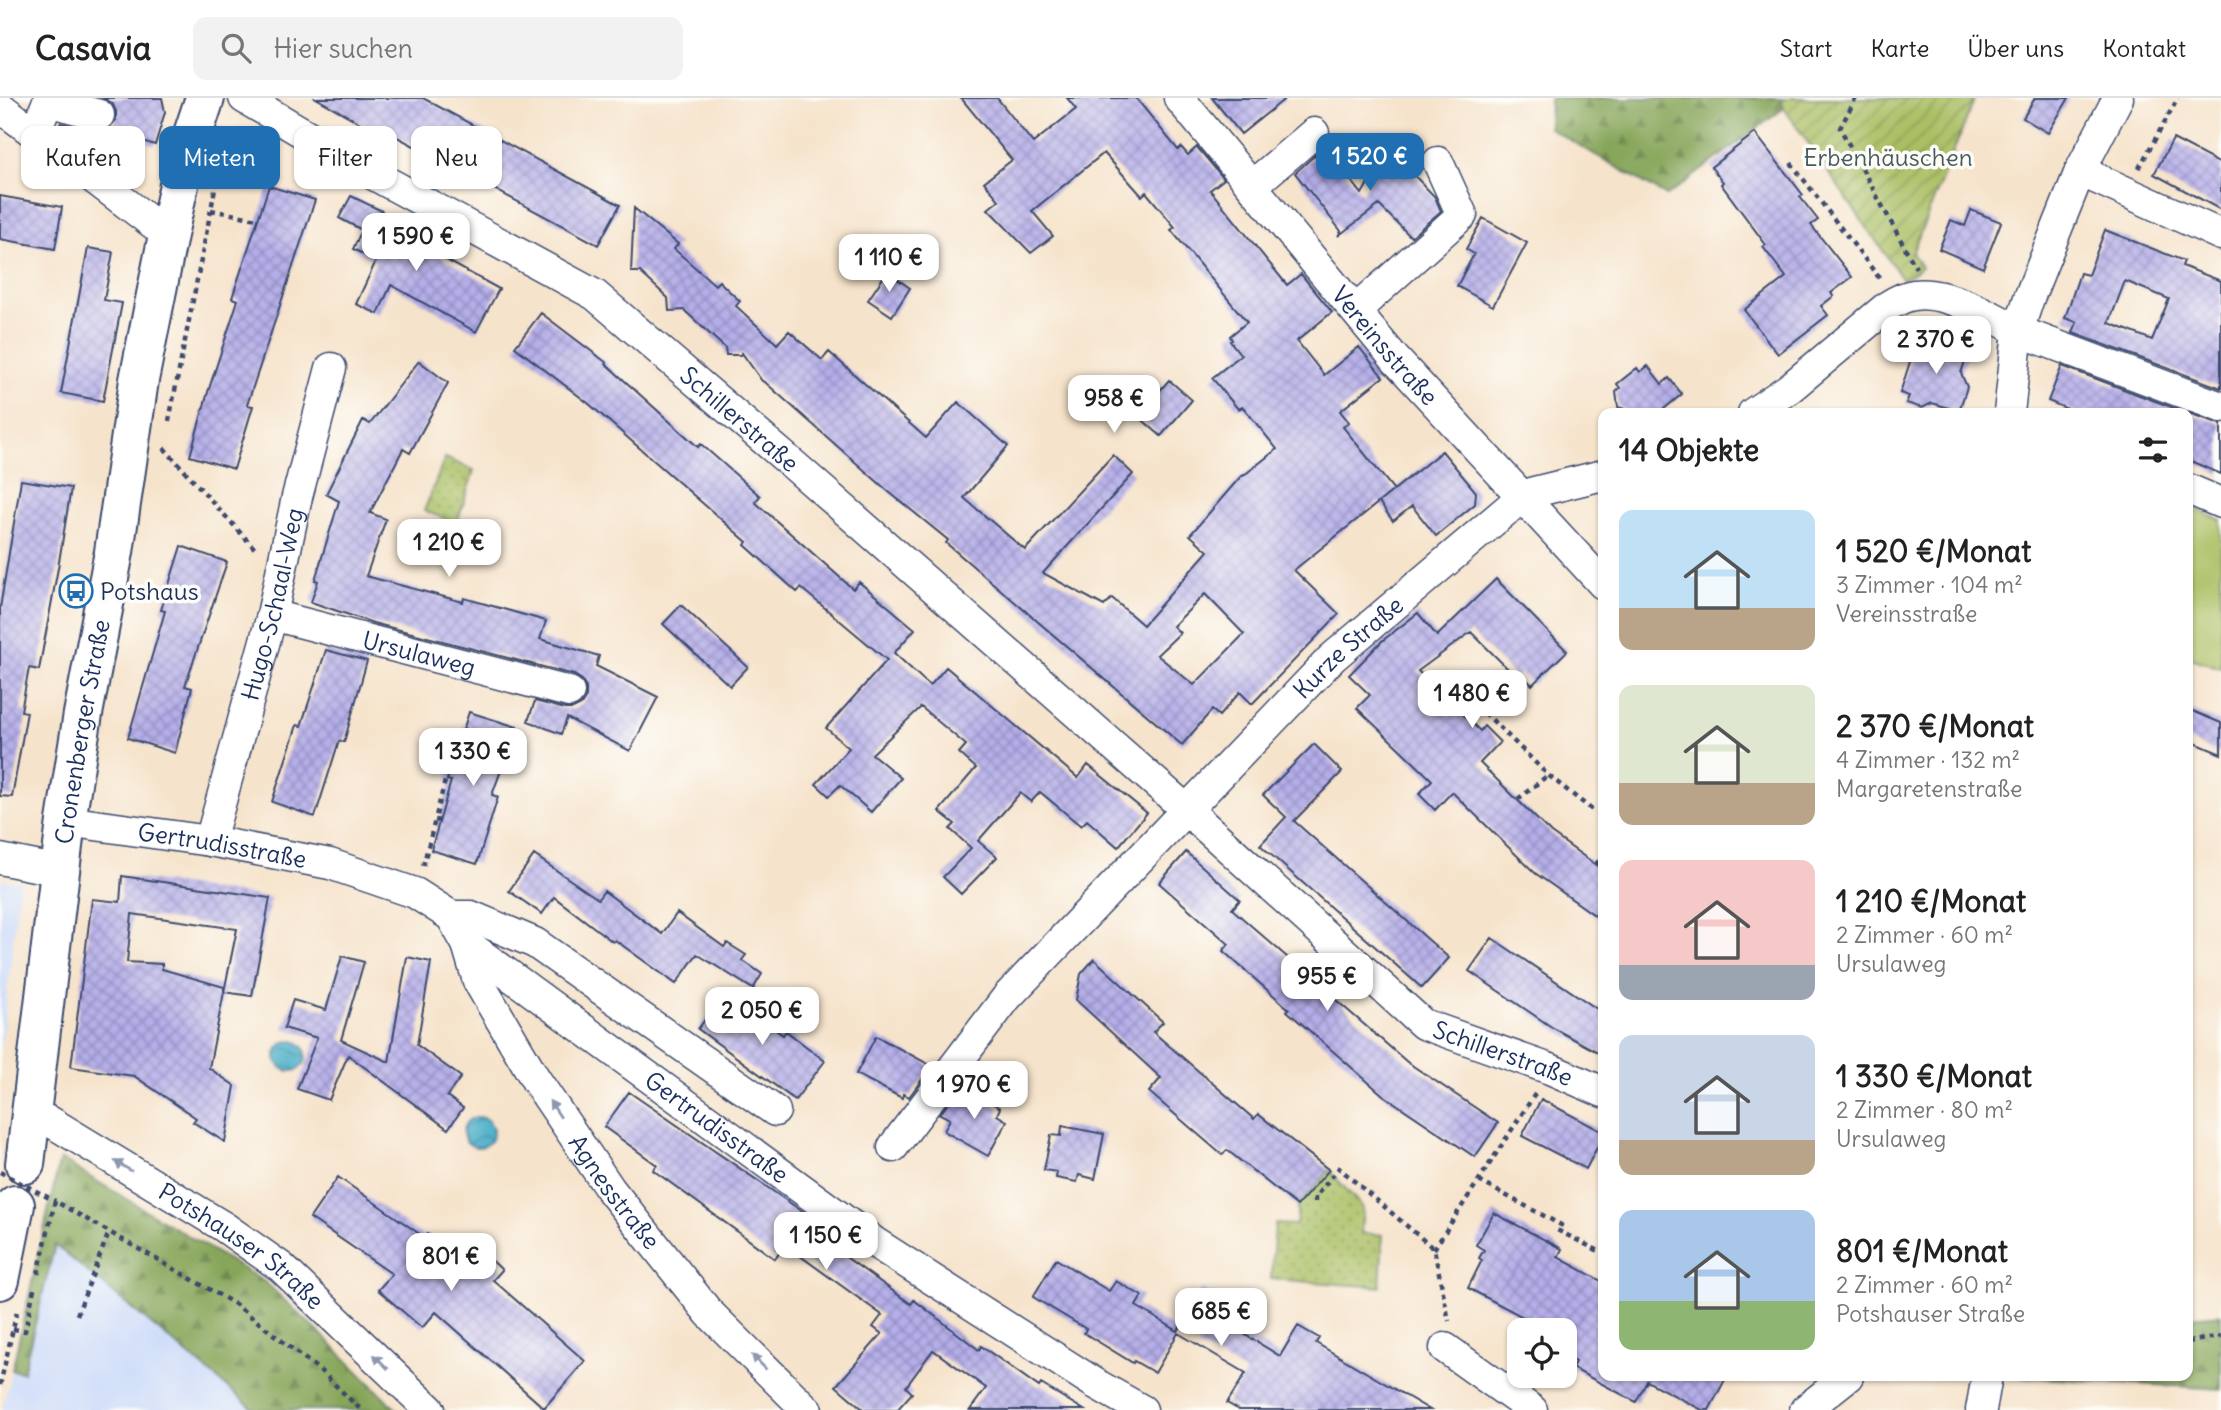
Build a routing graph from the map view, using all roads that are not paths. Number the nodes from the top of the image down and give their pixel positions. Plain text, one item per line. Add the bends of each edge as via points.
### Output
1 (205, 98) edge
2 (244, 98) edge
3 (1179, 98) edge
4 (2118, 98) edge
5 (0, 107) edge
6 (99, 115) dead end
7 (25, 126) edge
8 (37, 126) edge
9 (1314, 133) dead end
10 (1438, 162) dead end
11 (2080, 171) junction
12 (1252, 185) junction
13 (107, 189) edge
14 (167, 235) junction
15 (2221, 235) edge
16 (1356, 310) junction
17 (2018, 331) junction
18 (331, 368) dead end
19 (2221, 407) edge
20 (1760, 408) edge
21 (2009, 408) edge
22 (1598, 476) edge
23 (2193, 491) edge
24 (1522, 497) junction
25 (2221, 503) edge
26 (1598, 579) edge
27 (272, 615) junction
28 (569, 692) dead end
29 (1188, 810) junction
30 (66, 821) junction
31 (210, 841) junction
32 (0, 859) edge
33 (60, 871) junction
34 (451, 916) junction
35 (467, 944) junction
36 (1598, 1090) edge
37 (775, 1111) dead end
38 (30, 1114) junction
39 (893, 1147) dead end
40 (13, 1180) edge
41 (0, 1280) edge
42 (1447, 1334) road end
43 (1842, 1381) edge
44 (430, 1410) edge
45 (807, 1410) edge
46 (1142, 1410) edge
47 (1532, 1410) edge
48 (1805, 1410) edge

1 - 14 main road, Cronenberger Straße
2 - 29 street, Schillerstraße via 595,295
3 - 12 street, Vereinsstraße
4 - 11 street
5 - 7 street
6 - 8 street via 47,101
9 - 12 street
10 - 16 street via 1462,215
11 - 15 street
11 - 17 street
12 - 16 street, Vereinsstraße
13 - 14 street
14 - 30 main road, Cronenberger Straße
16 - 24 street, Vereinsstraße
17 - 19 street
17 - 20 street via 1960,303 1915,295 1896,301
17 - 21 street
18 - 27 street, Hugo-Schaal-Weg
22 - 24 street
23 - 25 street
24 - 26 street, Vereinsstraße
24 - 29 street, Kurze Straße via 1332,658
27 - 28 street, Ursulaweg
27 - 31 street, Hugo-Schaal-Weg
29 - 36 street, Schillerstraße via 1423,1024
29 - 39 street via 1007,997
30 - 31 street, Gertrudisstraße
30 - 33 main road, Cronenberger Straße
31 - 34 street, Gertrudisstraße via 330,864 415,893
32 - 33 street
33 - 38 main road, Cronenberger Straße
34 - 35 street, Gertrudisstraße
34 - 37 street, Gertrudisstraße via 471,916 535,943
45 -> 35 street, Agnesstraße via 709,1313 610,1189 516,1047 478,981
35 - 46 street, Gertrudisstraße via 877,1244
38 - 40 main road, Cronenberger Straße
44 -> 38 street, Potshauser Straße via 281,1267 224,1227 51,1122
40 - 41 main road, Cronenberger Straße
42 - 47 street
43 - 48 street

